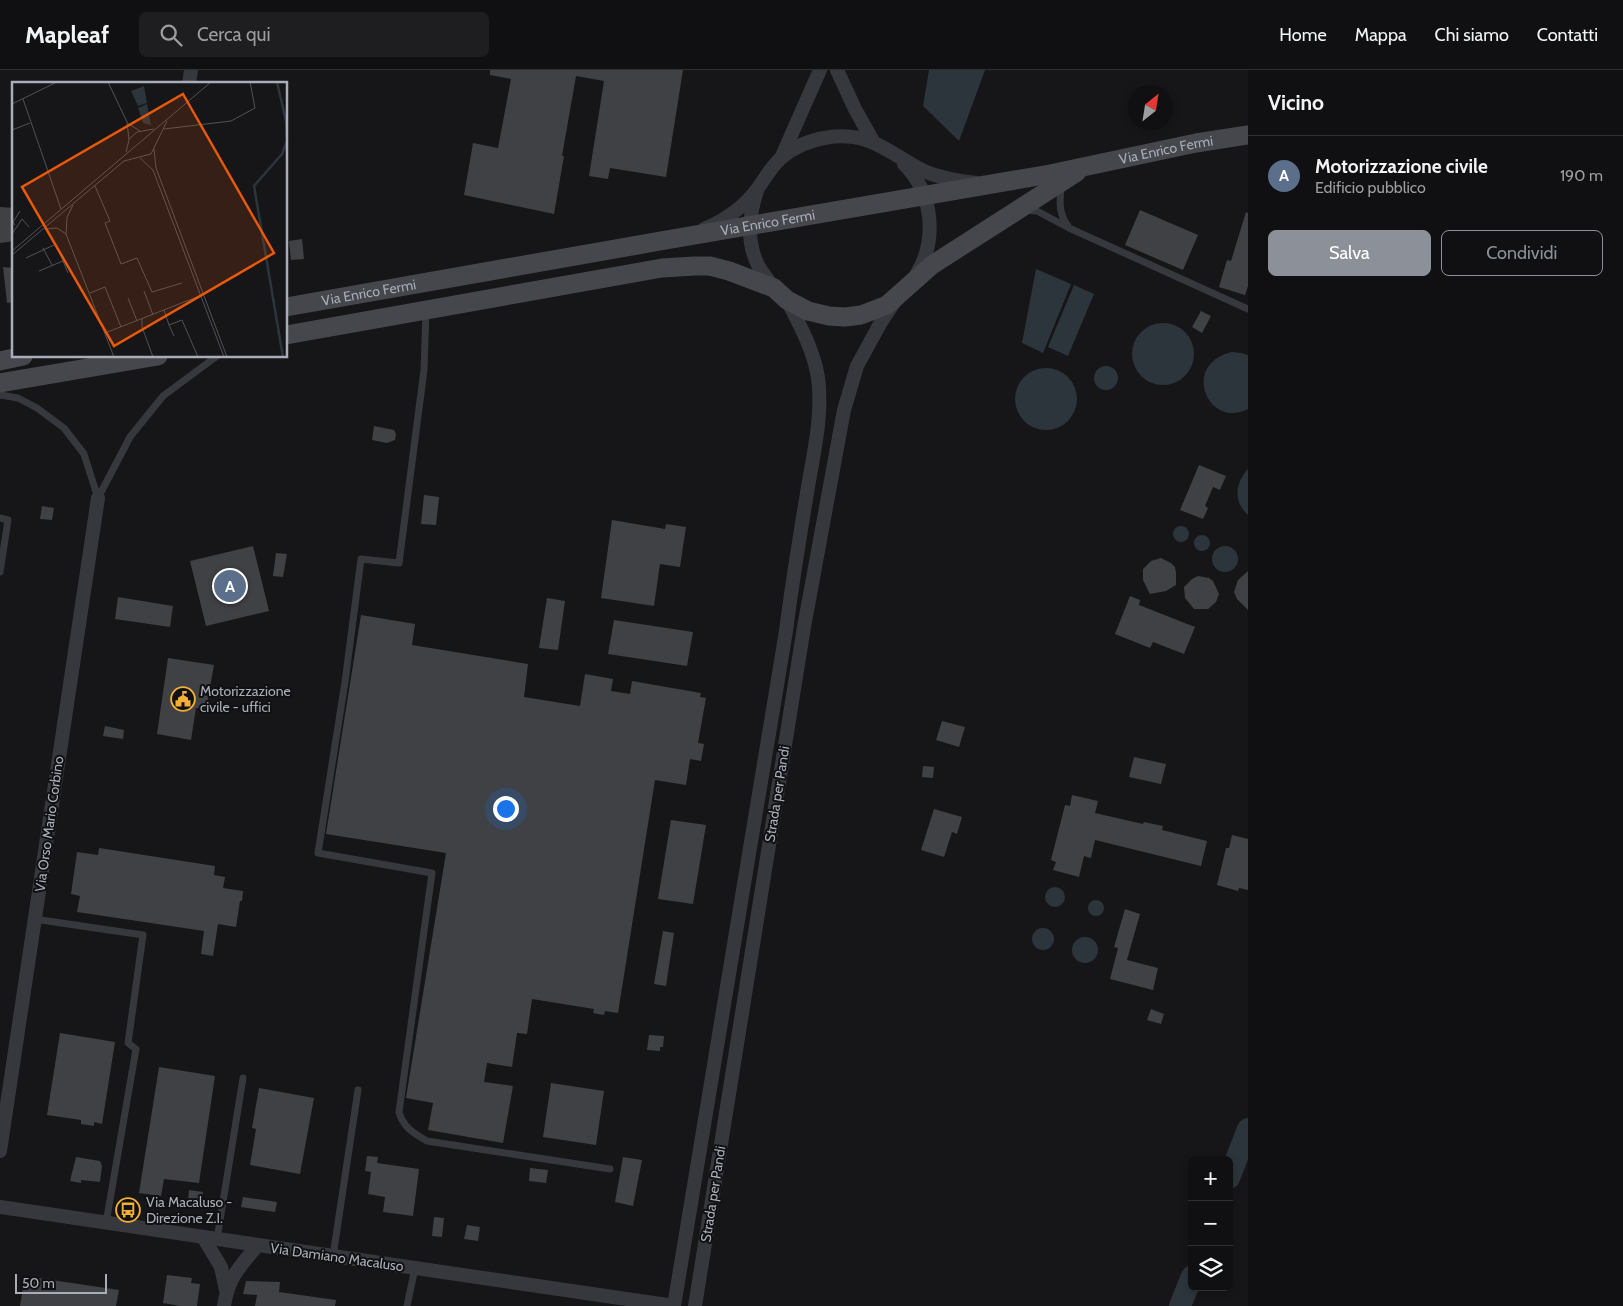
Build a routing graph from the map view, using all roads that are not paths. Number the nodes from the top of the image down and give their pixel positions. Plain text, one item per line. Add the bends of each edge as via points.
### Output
1 (820, 70) edge
2 (837, 70) edge
3 (1248, 135) edge
4 (874, 143) junction
5 (895, 155) junction
6 (782, 157) junction
7 (1055, 178) junction
8 (987, 185) junction
9 (758, 188) junction
10 (925, 195) junction
11 (1016, 211) junction
12 (750, 225) junction
13 (1069, 228) junction
14 (688, 236) junction
15 (906, 288) junction
16 (780, 294) junction
17 (288, 307) edge
18 (1248, 309) edge
19 (426, 310) junction
20 (288, 335) edge
21 (146, 358) edge
22 (214, 358) edge
23 (0, 383) edge
24 (0, 395) edge
25 (98, 498) junction
26 (0, 518) edge
27 (0, 572) edge
28 (34, 919) junction
29 (243, 1078) dead end
30 (358, 1090) dead end
31 (0, 1151) edge
32 (610, 1169) dead end
33 (0, 1207) edge
34 (106, 1223) junction
35 (203, 1237) junction
36 (217, 1239) junction
37 (258, 1245) junction
38 (333, 1256) junction
39 (415, 1268) junction
40 (226, 1290) junction
41 (224, 1306) edge
42 (408, 1306) edge
43 (674, 1306) edge
44 (695, 1306) edge

1 - 6 street
2 - 4 street
3 - 7 street, Via Enrico Fermi via 1085,167
4 - 5 street
4 - 6 street via 857,138 818,139
5 - 8 street via 938,176
5 - 10 street, Strada per Pandi via 912,172
6 - 9 street
7 - 8 street, Via Enrico Fermi
7 - 11 street, Via Enrico Fermi
7 - 13 lane via 1059,206
8 - 10 street, Via Enrico Fermi
9 - 12 street, Strada per Pandi
9 - 14 street via 730,215
10 - 12 street, Via Enrico Fermi
10 - 15 street, Strada per Pandi via 931,228 928,247 922,266
11 - 13 lane via 1037,211
11 - 15 street, Via Enrico Fermi via 932,265
12 - 14 street, Via Enrico Fermi
12 - 16 street, Strada per Pandi via 758,264
13 - 18 lane
14 - 17 street, Via Enrico Fermi
15 - 16 street, Via Enrico Fermi via 887,305 845,317 808,311
15 - 44 street, Strada per Pandi via 881,322 857,366 844,410 804,627
16 - 19 street, Via Enrico Fermi via 729,271 696,266 662,268
16 - 43 street, Strada per Pandi via 808,339 818,376 820,417
19 - 20 street, Via Enrico Fermi
19 - 32 lane via 424,370 399,563 361,559 318,853 432,873 399,1112 402,1123 427,1141
21 - 23 street
22 - 25 lane via 163,396 130,437
24 - 25 lane via 18,398 64,428 84,454
25 - 28 street, Via Orso Mario Corbino
26 - 27 lane via 8,520
28 - 31 street, Via Orso Mario Corbino
28 - 34 lane via 143,935 128,1043 136,1049
29 - 36 lane
30 - 38 lane
33 - 34 street, Via Damiano Macaluso
34 - 35 street, Via Damiano Macaluso
35 - 36 street, Via Damiano Macaluso
35 - 40 street via 221,1267
36 - 37 street, Via Damiano Macaluso
37 - 38 street, Via Damiano Macaluso
37 - 40 street
38 - 39 street, Via Damiano Macaluso
39 - 42 lane
39 - 43 street, Via Damiano Macaluso
40 - 41 street

